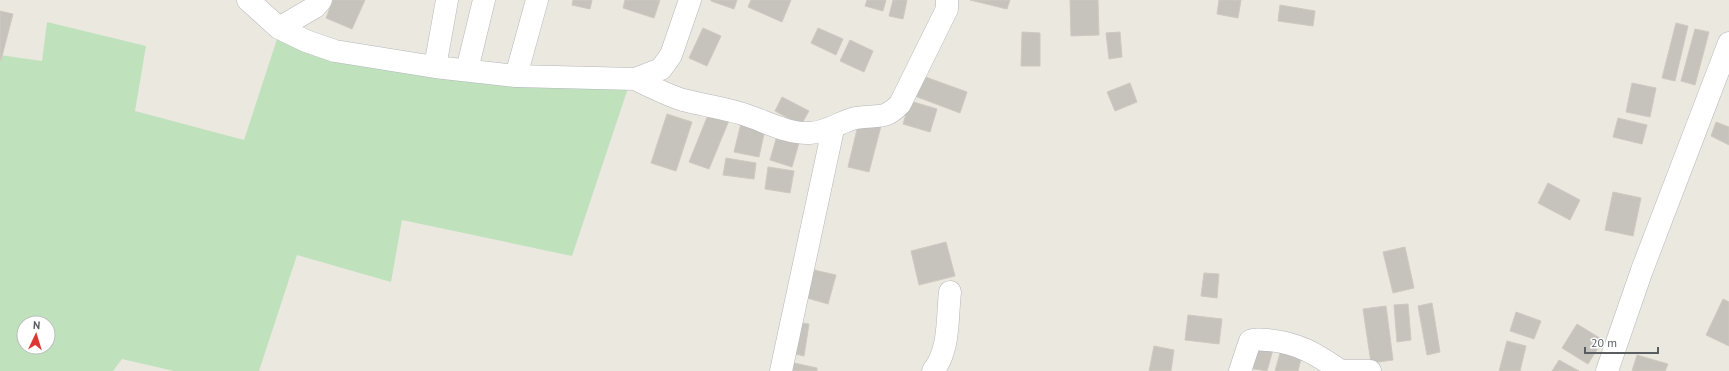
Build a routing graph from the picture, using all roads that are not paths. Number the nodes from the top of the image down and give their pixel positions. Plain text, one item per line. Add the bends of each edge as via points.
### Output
1 (248, 0) edge
2 (321, 0) edge
3 (447, 0) edge
4 (484, 0) edge
5 (537, 0) edge
6 (690, 0) edge
7 (947, 0) edge
8 (279, 28) junction
9 (1729, 42) edge
10 (435, 66) junction
11 (467, 70) junction
12 (516, 76) junction
13 (636, 79) junction
14 (833, 128) junction
15 (950, 292) dead end
16 (781, 371) edge
17 (933, 371) edge
18 (1240, 371) edge
19 (1341, 371) edge
20 (1346, 371) edge
21 (1370, 371) edge
22 (1607, 371) edge

1 - 8 street
2 - 8 street
3 - 10 street
4 - 11 street
5 - 12 street
6 - 13 street via 671,55 661,69
7 - 14 street via 947,8 900,104 885,116 854,119
8 - 10 street via 335,51
9 - 22 street via 1644,263
10 - 11 street
11 - 12 street
12 - 13 street
13 - 14 street via 683,100 743,114 798,133
14 - 16 street
15 - 17 street via 943,355
18 - 19 street via 1250,341 1255,339 1297,345 1314,352
20 - 21 street

